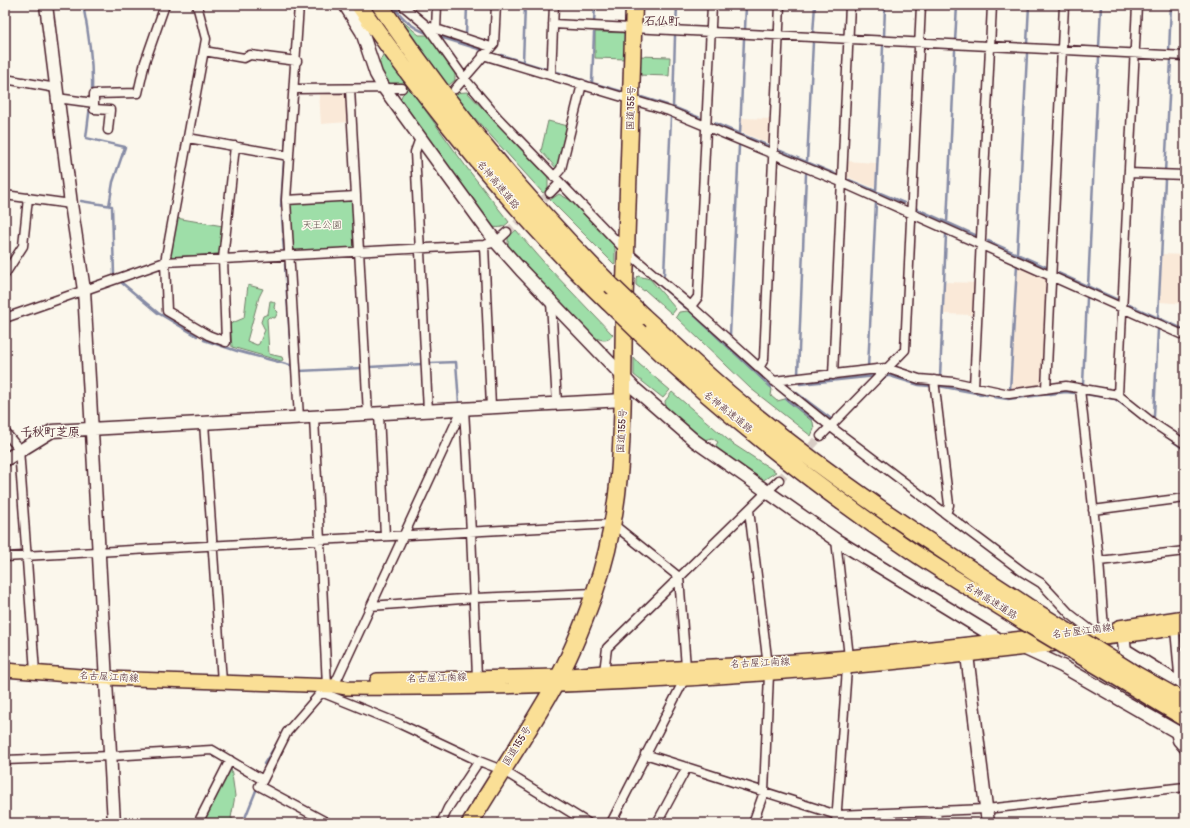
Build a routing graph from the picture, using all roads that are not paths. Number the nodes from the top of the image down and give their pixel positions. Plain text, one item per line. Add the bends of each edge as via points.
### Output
1 (46, 5) edge
2 (165, 5) edge
3 (197, 5) edge
4 (300, 5) edge
5 (345, 5) edge
6 (360, 5) edge
7 (380, 5) edge
8 (402, 5) edge
9 (437, 5) edge
10 (496, 5) edge
11 (554, 5) edge
12 (634, 5) edge
13 (712, 5) edge
14 (780, 5) edge
15 (850, 5) edge
16 (921, 5) edge
17 (992, 5) edge
18 (1064, 5) edge
19 (1137, 5) edge
20 (553, 24) junction
21 (427, 26) junction
22 (436, 30) junction
23 (633, 30) junction
24 (710, 33) junction
25 (779, 36) junction
26 (848, 40) junction
27 (919, 43) junction
28 (990, 46) junction
29 (491, 47) junction
30 (1062, 50) junction
31 (204, 51) junction
32 (1134, 53) junction
33 (484, 55) junction
34 (1185, 56) edge
35 (297, 61) junction
36 (552, 75) junction
37 (464, 78) junction
38 (5, 79) edge
39 (582, 84) junction
40 (384, 88) junction
41 (402, 88) dead end
42 (294, 89) junction
43 (350, 89) junction
44 (455, 89) dead end
45 (57, 93) junction
46 (632, 99) junction
47 (94, 103) junction
48 (706, 126) junction
49 (108, 130) dead end
50 (188, 138) junction
51 (420, 138) junction
52 (235, 146) junction
53 (774, 154) junction
54 (289, 156) junction
55 (1129, 173) junction
56 (1185, 175) edge
57 (557, 180) junction
58 (841, 182) junction
59 (550, 194) tunnel mouth
60 (5, 195) edge
61 (356, 196) junction
62 (28, 198) junction
63 (286, 200) junction
64 (71, 204) junction
65 (911, 213) junction
66 (507, 232) tunnel mouth
67 (496, 242) junction
68 (980, 244) junction
69 (484, 245) junction
70 (419, 249) junction
71 (359, 252) junction
72 (626, 252) junction
73 (289, 256) junction
74 (223, 259) junction
75 (165, 262) junction
76 (5, 274) edge
77 (1051, 275) junction
78 (84, 290) junction
79 (551, 302) junction
80 (691, 306) junction
81 (1122, 308) junction
82 (5, 318) edge
83 (1185, 336) edge
84 (759, 368) junction
85 (886, 368) junction
86 (623, 375) junction
87 (833, 375) junction
88 (934, 380) junction
89 (774, 382) junction
90 (974, 387) junction
91 (1046, 389) junction
92 (1080, 389) junction
93 (1118, 395) junction
94 (624, 400) junction
95 (556, 404) junction
96 (491, 407) junction
97 (464, 409) junction
98 (428, 411) junction
99 (374, 414) junction
100 (314, 417) junction
101 (299, 418) junction
102 (204, 423) junction
103 (831, 427) junction
104 (91, 430) junction
105 (5, 432) edge
106 (820, 436) tunnel mouth
107 (1185, 444) edge
108 (19, 450) junction
109 (5, 460) edge
110 (778, 480) tunnel mouth
111 (766, 492) junction
112 (1185, 498) edge
113 (748, 510) junction
114 (1093, 510) junction
115 (946, 514) junction
116 (613, 524) junction
117 (472, 532) junction
118 (385, 536) junction
119 (403, 536) junction
120 (321, 540) junction
121 (836, 540) junction
122 (212, 546) junction
123 (1185, 551) edge
124 (98, 553) junction
125 (27, 556) junction
126 (5, 557) edge
127 (1099, 561) junction
128 (679, 577) junction
129 (594, 593) junction
130 (475, 598) junction
131 (371, 606) junction
132 (1027, 615) junction
133 (1185, 617) edge
134 (1180, 628) edge
135 (1098, 630) junction
136 (1123, 635) junction
137 (998, 640) junction
138 (1024, 648) junction
139 (967, 655) junction
140 (848, 663) junction
141 (769, 669) junction
142 (5, 670) edge
143 (35, 672) junction
144 (604, 672) junction
145 (685, 674) junction
146 (477, 677) junction
147 (106, 678) junction
148 (556, 681) junction
149 (222, 682) junction
150 (1183, 686) edge
151 (327, 688) junction
152 (1185, 702) edge
153 (1185, 719) edge
154 (1177, 732) junction
155 (1185, 747) edge
156 (645, 754) junction
157 (111, 756) junction
158 (5, 760) edge
159 (230, 760) junction
160 (479, 761) junction
161 (687, 767) junction
162 (502, 770) junction
163 (263, 780) junction
164 (1185, 787) edge
165 (764, 792) junction
166 (986, 809) junction
167 (936, 811) junction
168 (836, 819) edge
169 (114, 823) edge
170 (198, 823) edge
171 (328, 823) edge
172 (441, 823) edge
173 (470, 823) edge
174 (588, 823) edge
175 (610, 823) edge
176 (657, 823) edge
177 (753, 823) edge
178 (937, 823) edge
179 (988, 823) edge

1 - 45 street
2 - 47 street via 145,62 138,92 94,94
3 - 31 street via 206,39
4 - 35 street
5 - 40 street via 362,32 376,74
6 - 132 highway, 名神高速道路, bridge via 391,50 473,156 523,215 681,372 841,501 914,553
7 - 132 highway, 名神高速道路, bridge via 480,142 538,208 643,316 734,398
8 - 21 street
9 - 22 street
10 - 29 street via 494,44
11 - 20 street
12 - 23 highway, 国道155号
13 - 24 street
14 - 25 street
15 - 26 street
16 - 27 street
17 - 28 street
18 - 30 street
19 - 32 street
20 - 23 street
20 - 36 street
21 - 22 street
21 - 37 street
22 - 29 street
23 - 24 street
23 - 46 highway, 国道155号
24 - 25 street
24 - 48 street
25 - 26 street
25 - 53 street
26 - 27 street
26 - 58 street
27 - 28 street
27 - 65 street
28 - 30 street
28 - 68 street
29 - 33 street
30 - 32 street
30 - 77 street
31 - 35 street via 244,58 250,55
31 - 50 street
32 - 34 street
32 - 55 street
33 - 36 street
33 - 37 street
35 - 42 street
36 - 39 street
37 - 44 street
37 - 57 street
38 - 45 street
39 - 46 street
39 - 57 street
40 - 41 street
40 - 43 street
40 - 51 street
42 - 43 street
42 - 54 street
43 - 61 street
45 - 47 street
45 - 64 street
46 - 48 street
46 - 72 highway, 国道155号
47 - 49 street via 94,109 110,110
48 - 53 street
48 - 80 street via 698,297
50 - 52 street
50 - 75 street
51 - 67 street
51 - 70 street via 415,152
52 - 54 street
52 - 74 street
53 - 58 street
53 - 84 street via 764,359
54 - 63 street
55 - 56 street
55 - 81 street
57 - 59 street
57 - 72 street
58 - 65 street
58 - 87 street
60 - 62 street
61 - 63 street
61 - 71 street
62 - 64 street
62 - 76 street via 23,246
63 - 73 street
64 - 78 street
65 - 68 street
65 - 85 street via 905,350
66 - 67 street
67 - 69 street
67 - 79 street
68 - 77 street
68 - 90 street
69 - 70 street
69 - 96 street
70 - 71 street
70 - 98 street
71 - 73 street
71 - 99 street
72 - 80 street
72 - 86 highway, 国道155号
73 - 74 street
73 - 101 street
74 - 75 street
74 - 75 street via 226,342 208,335 167,311
75 - 78 street
77 - 81 street
77 - 91 street
78 - 82 street
78 - 104 street
79 - 86 street
79 - 95 street
80 - 84 street
81 - 83 street
81 - 93 street
84 - 89 street
85 - 87 street
85 - 88 street via 919,379
85 - 103 street
86 - 94 highway, 国道155号
86 - 111 street via 634,388 695,441
87 - 89 street
88 - 90 street
88 - 115 street via 949,505
89 - 103 street
90 - 91 street via 1009,394
91 - 92 street via 1066,386
92 - 93 street
92 - 114 street
93 - 107 street
94 - 95 street
94 - 116 highway, 国道155号 via 621,458
95 - 96 street
96 - 97 street
97 - 98 street
97 - 117 street
97 - 119 street
98 - 99 street
99 - 100 street
99 - 118 street
100 - 101 street
100 - 120 street
101 - 102 street
102 - 104 street
102 - 122 street
103 - 106 street
103 - 115 street
104 - 108 street via 52,431
104 - 124 street
105 - 108 street
108 - 109 street
108 - 125 street
110 - 111 street
111 - 113 street
111 - 121 street
112 - 114 street
113 - 128 street
113 - 141 street
114 - 127 street
115 - 135 street via 1041,583 1070,614
116 - 117 street
116 - 128 street
116 - 129 highway, 国道155号
117 - 119 street
117 - 130 street
118 - 119 street
118 - 120 street
119 - 131 street
120 - 122 street
120 - 151 street
121 - 137 street
121 - 140 street
122 - 124 street
122 - 149 street
123 - 127 street
124 - 125 street
124 - 147 street
125 - 126 street
125 - 143 street
127 - 135 street
128 - 144 street via 608,648
128 - 145 street
129 - 130 street
129 - 148 highway, 国道155号
130 - 131 street
130 - 146 street
131 - 151 street
132 - 152 highway, 名神高速道路, bridge
132 - 153 highway, 名神高速道路, bridge
133 - 135 main road, 名古屋江南線
134 - 136 main road, 名古屋江南線
134 - 150 street
135 - 137 main road, 名古屋江南線
136 - 138 main road, 名古屋江南線
136 - 150 street via 1125,650
137 - 138 street
137 - 140 main road, 名古屋江南線
138 - 139 main road, 名古屋江南線
138 - 154 street via 1062,666
139 - 140 main road, 名古屋江南線
139 - 166 street
140 - 141 main road, 名古屋江南線
140 - 168 street
141 - 145 main road, 名古屋江南線
141 - 165 street
142 - 143 main road, 名古屋江南線
143 - 147 main road, 名古屋江南線
144 - 145 main road, 名古屋江南線
144 - 148 main road, 名古屋江南線
145 - 148 main road, 名古屋江南線
145 - 156 street
146 - 148 main road, 名古屋江南線
146 - 151 main road, 名古屋江南線 via 348,681
147 - 149 main road, 名古屋江南線
147 - 157 street
148 - 151 main road, 名古屋江南線 via 451,689
148 - 162 highway, 国道155号
149 - 151 main road, 名古屋江南線
151 - 160 street
151 - 163 street via 287,732
153 - 154 street
154 - 155 street
156 - 161 street
156 - 175 street
157 - 158 street
157 - 159 street via 212,750
157 - 169 street
159 - 163 street
159 - 170 street
160 - 162 street
160 - 172 street
161 - 165 street
161 - 176 street
162 - 173 highway, 国道155号
162 - 174 street
163 - 171 street via 259,786
164 - 166 street
165 - 168 street
165 - 177 street
166 - 167 street
166 - 179 street
167 - 168 street
167 - 178 street

